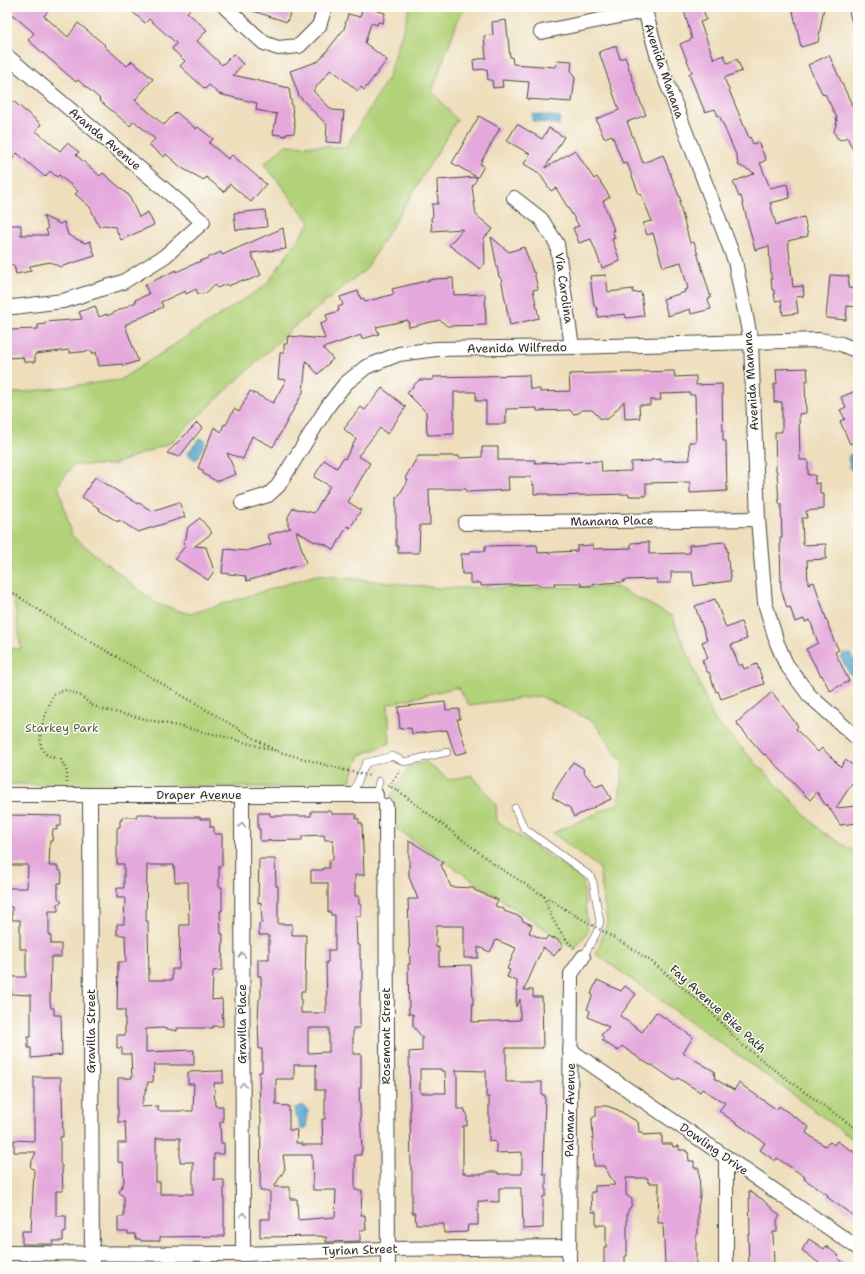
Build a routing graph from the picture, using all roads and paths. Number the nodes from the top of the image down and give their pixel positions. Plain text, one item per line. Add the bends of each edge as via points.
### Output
1 (225, 7) edge
2 (325, 7) edge
3 (856, 7) edge
4 (644, 9) edge
5 (858, 17) edge
6 (540, 32) dead end
7 (7, 56) edge
8 (514, 198) dead end
9 (7, 306) edge
10 (750, 342) junction
11 (572, 347) junction
12 (858, 351) edge
13 (242, 503) dead end
14 (758, 518) junction
15 (465, 523) dead end
16 (7, 589) edge
17 (858, 739) edge
18 (276, 751) junction
19 (447, 752) dead end
20 (405, 762) junction
21 (379, 781) junction
22 (389, 786) junction
23 (7, 795) edge
24 (67, 795) junction
25 (242, 795) junction
26 (90, 796) junction
27 (352, 796) junction
28 (376, 796) junction
29 (386, 806) junction
30 (515, 808) dead end
31 (544, 896) junction
32 (583, 957) junction
33 (570, 1050) junction
34 (858, 1130) edge
35 (726, 1157) junction
36 (568, 1246) junction
37 (858, 1248) edge
38 (387, 1249) junction
39 (7, 1253) edge
40 (243, 1254) junction
41 (92, 1260) edge
42 (388, 1267) edge
43 (569, 1267) edge
44 (726, 1267) edge

1 - 2 street via 264,43 278,48 299,46 319,26
3 - 5 street
4 - 6 street
4 - 10 street, Avenida Manana via 660,66 735,261
7 - 9 street, Aranda Avenue via 203,222 165,256 123,282 62,301
8 - 11 street, Via Carolina via 541,219 557,244
10 - 11 street, Avenida Wilfredo
10 - 12 street, Avenida Wilfredo via 820,340
10 - 14 street, Avenida Manana
11 - 13 street, Avenida Wilfredo via 436,349 399,354 366,367 345,384 328,406 278,486 268,495
14 - 15 street, Manana Place
14 - 17 street, Avenida Manana via 765,603 786,664 808,695
16 - 18 path via 54,620
18 - 21 path, Fay Avenue Bike Path, bridge via 370,776
18 - 24 path, Fay Avenue Bike Path via 106,710 91,705 81,696 66,690 54,694 44,718 41,734 42,751 47,756 61,760 66,772
19 - 20 lane
20 - 22 path
20 - 27 lane via 392,756 366,763
21 - 22 path, Fay Avenue Bike Path
21 - 28 lane
22 - 29 path
22 - 31 path, Fay Avenue Bike Path via 498,867
23 - 24 street, Draper Avenue
24 - 26 street, Draper Avenue
25 - 26 street, Draper Avenue
25 - 27 street, Draper Avenue
40 -> 25 street, Gravilla Place
26 - 41 street, Gravilla Street
27 - 28 street, Draper Avenue
28 - 29 lane
29 - 38 street, Rosemont Street
30 - 32 lane via 524,828 590,876 593,882 600,922
31 - 32 path via 561,934
31 - 34 path, Fay Avenue Bike Path, bridge via 652,962 708,1010 741,1044
32 - 33 street, Palomar Avenue via 571,974
33 - 35 street, Dowling Drive
33 - 36 street, Palomar Avenue
35 - 37 street, Dowling Drive
35 - 44 street
36 - 38 street, Tyrian Street
36 - 43 street, Palomar Avenue
38 - 40 street, Tyrian Street
38 - 42 street, Rosemont Street
39 - 41 street, Tyrian Street
40 - 41 street, Tyrian Street

